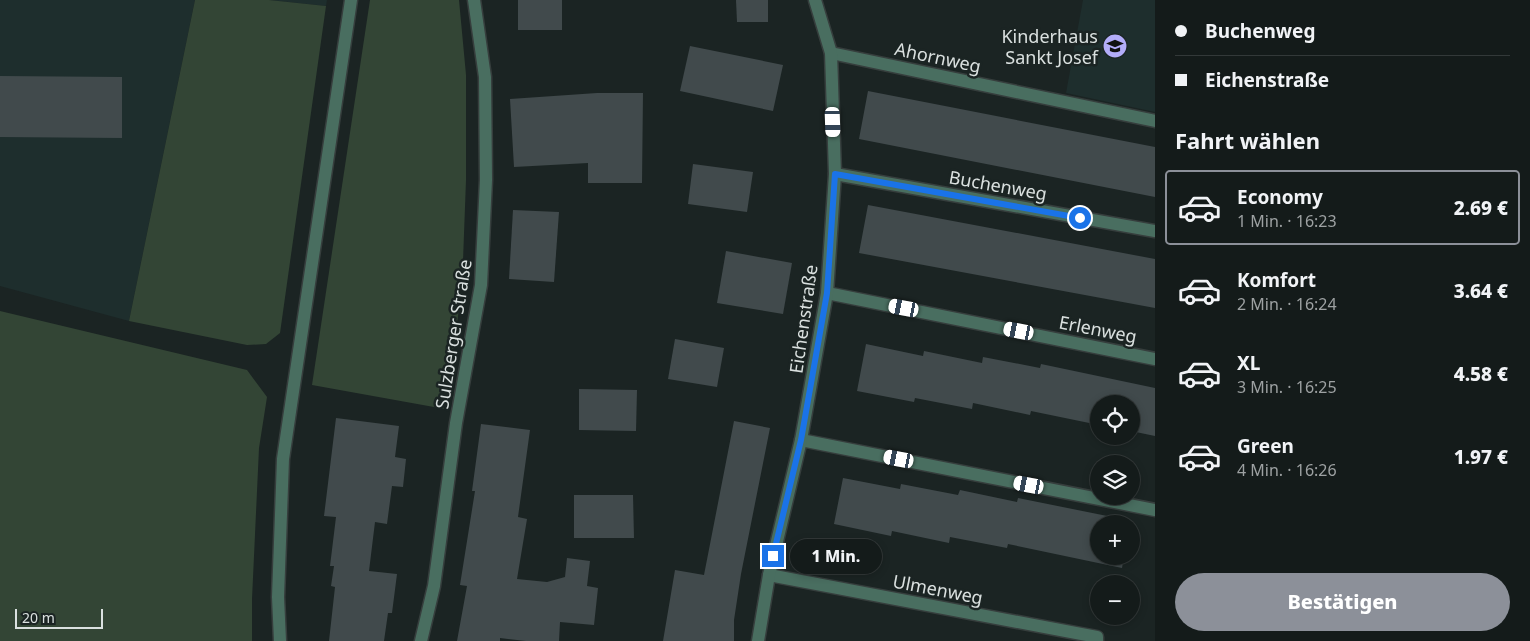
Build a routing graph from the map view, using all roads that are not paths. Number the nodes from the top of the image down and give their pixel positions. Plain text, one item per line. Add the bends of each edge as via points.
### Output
1 (351, 0) edge
2 (474, 0) edge
3 (815, 0) edge
4 (831, 53) junction
5 (1155, 121) edge
6 (835, 174) junction
7 (1155, 231) edge
8 (827, 293) junction
9 (1155, 359) edge
10 (801, 440) junction
11 (1155, 510) edge
12 (769, 576) junction
13 (280, 641) edge
14 (420, 641) edge
15 (758, 641) edge
16 (1097, 641) edge

1 - 13 street via 283,459 278,597
2 - 14 street, Sulzberger Straße via 485,77 486,180 481,285 456,423 434,586
3 - 4 street, Eichenstraße
4 - 5 street, Ahornweg
4 - 6 street, Eichenstraße
6 - 7 street, Buchenweg
6 - 8 street, Eichenstraße
8 - 9 street, Erlenweg
8 - 10 street, Eichenstraße
10 - 11 street
10 - 12 street, Eichenstraße
12 - 15 street, Eichenstraße
12 - 16 street, Ulmenweg via 1097,636

